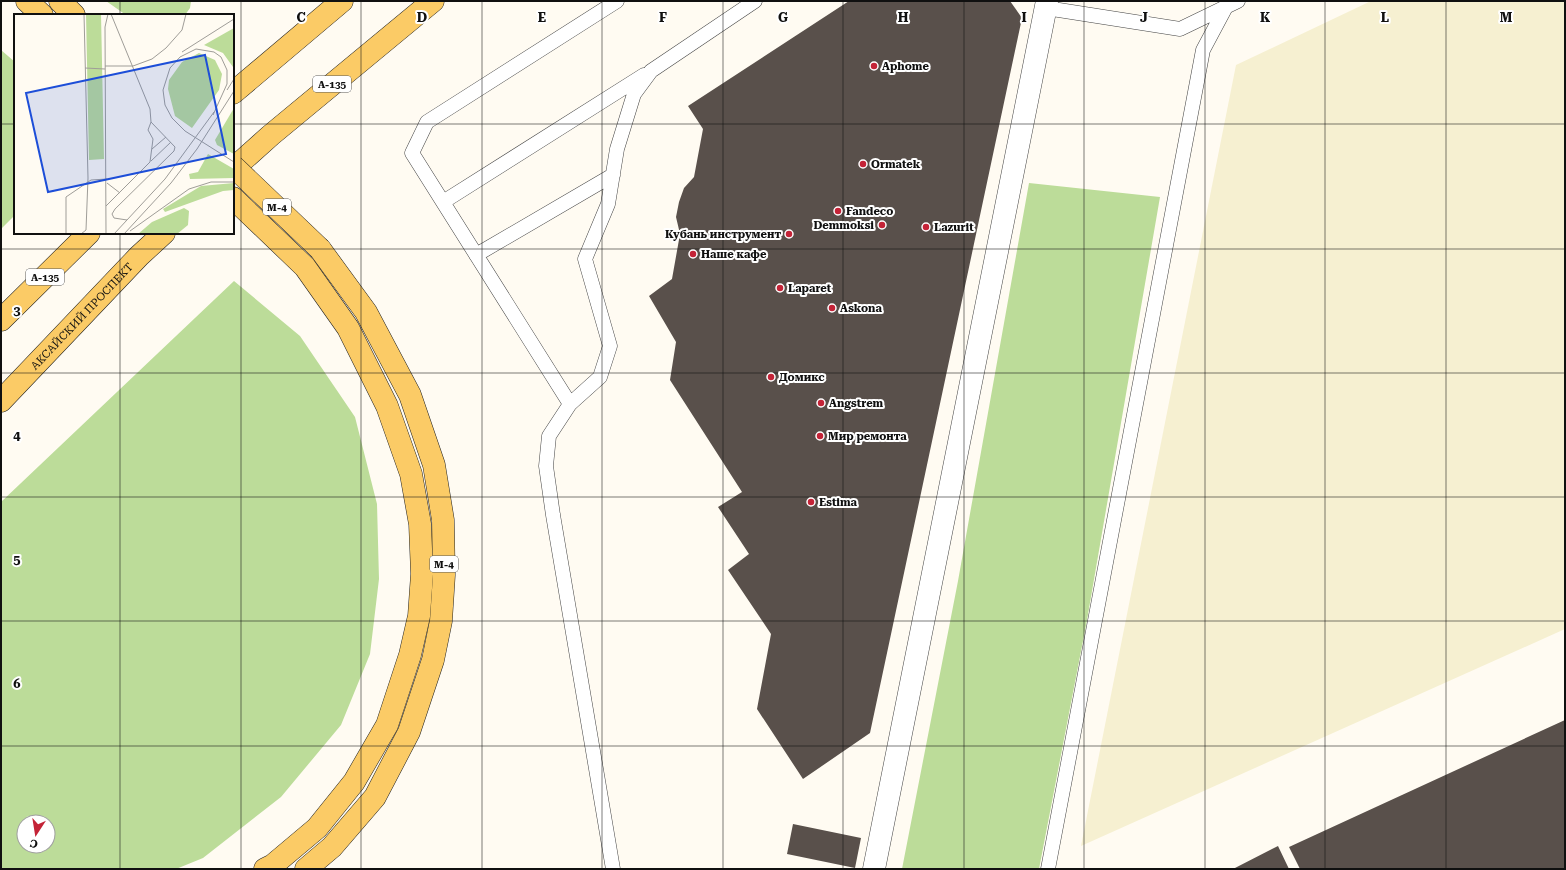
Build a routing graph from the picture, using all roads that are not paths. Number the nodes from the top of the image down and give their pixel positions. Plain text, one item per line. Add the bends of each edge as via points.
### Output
1 (27, 1) edge
2 (60, 1) edge
3 (342, 1) edge
4 (433, 1) edge
5 (617, 1) edge
6 (755, 1) edge
7 (1231, 2) edge
8 (1047, 5) edge
9 (41, 14) edge
10 (73, 14) edge
11 (651, 71) junction
12 (234, 92) edge
13 (234, 167) edge
14 (234, 168) edge
15 (613, 175) junction
16 (234, 199) edge
17 (443, 202) junction
18 (88, 234) edge
19 (163, 234) edge
20 (476, 255) junction
21 (1, 320) edge
22 (41, 358) junction
23 (1, 401) edge
24 (570, 404) junction
25 (1, 412) edge
26 (265, 869) edge
27 (306, 869) edge
28 (613, 869) edge
29 (874, 869) edge
30 (1048, 869) edge

1 - 9 main road
2 - 10 main road
3 - 12 main road
4 - 14 main road, А-135
5 - 17 lane via 427,122 412,153
6 - 11 lane
7 - 8 lane via 1180,29
7 - 30 lane via 1203,50
8 - 29 street
11 - 15 lane via 634,94 617,149
11 - 17 lane
13 - 27 main road, М-4, bridge via 320,249 366,312 410,395 434,465 443,520 444,575 441,621 433,660 409,732 375,797 332,847
15 - 20 lane
15 - 24 lane via 608,204 585,259 610,346 600,377
16 - 26 main road via 304,267 348,328 387,406 411,474 420,524 422,574 419,616 410,655 387,724 354,782 317,828
17 - 20 lane
18 - 21 main road, А-135
19 - 22 main road, АКСАЙСКИЙ ПРОСПЕКТ
20 - 24 lane
22 - 23 main road, АКСАЙСКИЙ ПРОСПЕКТ
22 - 25 main road
24 - 28 lane via 550,436 546,466

